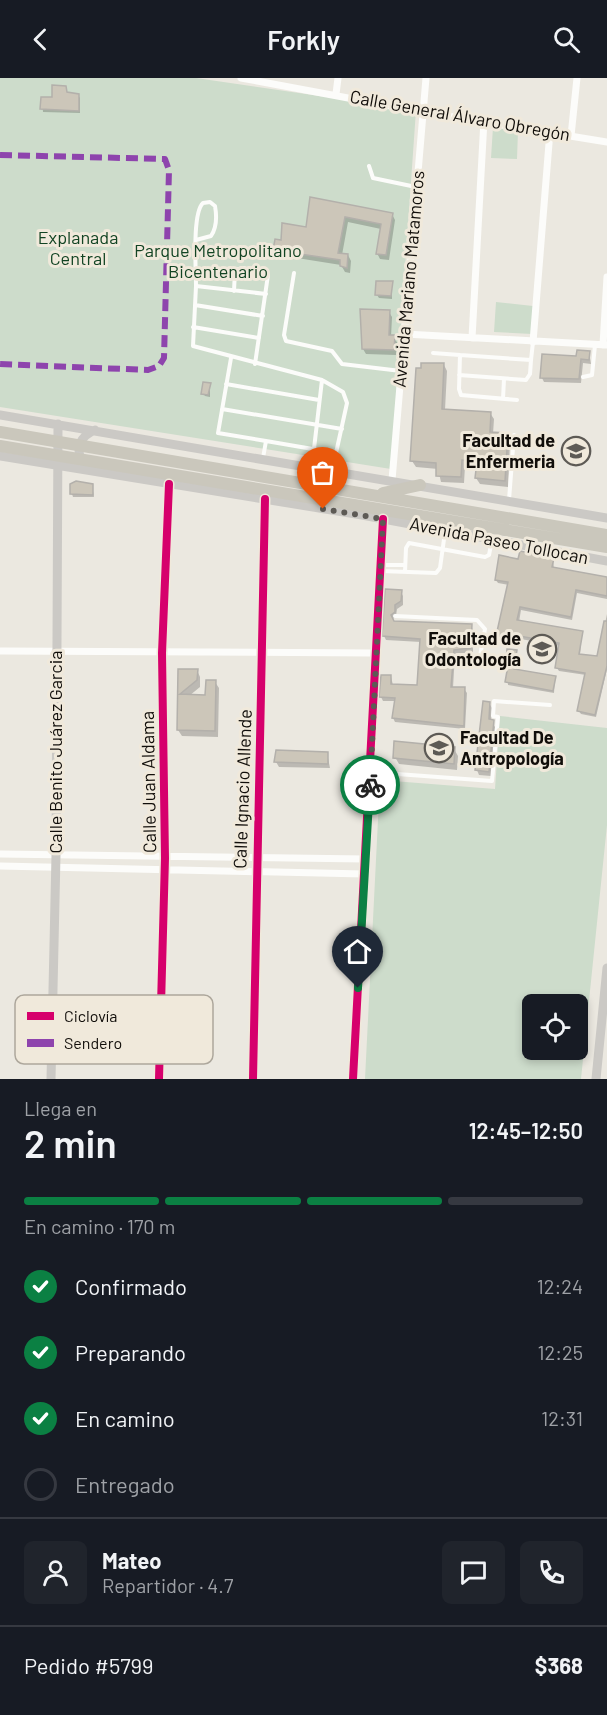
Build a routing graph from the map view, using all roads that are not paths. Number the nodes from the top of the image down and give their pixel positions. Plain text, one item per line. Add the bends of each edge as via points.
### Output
1 (241, 78) edge
2 (338, 78) edge
3 (426, 78) edge
4 (577, 78) edge
5 (336, 94) junction
6 (423, 112) junction
7 (484, 120) junction
8 (550, 131) junction
9 (571, 135) junction
10 (607, 142) edge
11 (369, 166) dead end
12 (417, 187) junction
13 (196, 240) junction
14 (294, 273) dead end
15 (607, 277) edge
16 (196, 286) junction
17 (234, 291) junction
18 (266, 294) junction
19 (195, 306) junction
20 (263, 316) junction
21 (193, 327) junction
22 (405, 334) junction
23 (259, 338) junction
24 (472, 338) junction
25 (533, 342) junction
26 (602, 345) edge
27 (433, 353) dead end
28 (460, 355) junction
29 (231, 358) junction
30 (531, 360) junction
31 (255, 364) junction
32 (402, 371) junction
33 (459, 375) junction
34 (583, 377) dead end
35 (504, 379) junction
36 (322, 380) junction
37 (226, 384) junction
38 (503, 399) junction
39 (319, 400) junction
40 (517, 400) dead end
41 (222, 409) junction
42 (0, 415) edge
43 (58, 424) junction
44 (315, 424) junction
45 (342, 429) junction
46 (95, 430) junction
47 (0, 432) edge
48 (514, 435) dead end
49 (266, 441) junction
50 (0, 446) edge
51 (314, 450) junction
52 (0, 456) edge
53 (263, 458) junction
54 (57, 465) junction
55 (312, 467) junction
56 (88, 471) junction
57 (173, 479) junction
58 (392, 480) junction
59 (420, 485) junction
60 (376, 495) junction
61 (265, 499) junction
62 (342, 501) junction
63 (509, 501) junction
64 (362, 515) junction
65 (607, 518) edge
66 (383, 519) junction
67 (445, 531) junction
68 (607, 536) edge
69 (492, 540) junction
70 (607, 546) edge
71 (442, 549) junction
72 (607, 561) edge
73 (405, 566) junction
74 (381, 568) junction
75 (405, 572) junction
76 (395, 616) dead end
77 (0, 651) edge
78 (57, 651) junction
79 (162, 653) junction
80 (375, 653) junction
81 (262, 654) junction
82 (480, 656) dead end
83 (550, 705) dead end
84 (370, 772) junction
85 (0, 854) edge
86 (56, 855) junction
87 (165, 858) junction
88 (256, 859) junction
89 (365, 860) junction
90 (0, 866) edge
91 (55, 868) junction
92 (164, 870) junction
93 (256, 872) junction
94 (364, 874) junction
95 (607, 968) edge
96 (53, 995) edge
97 (161, 995) edge
98 (51, 1064) edge
99 (159, 1064) edge
100 (51, 1079) edge
101 (159, 1079) edge
102 (253, 1079) edge
103 (353, 1079) edge
104 (596, 1079) edge

1 - 5 street, Calle General Álvaro Obregón
2 - 5 street
3 - 6 street, Avenida Mariano Matamoros
4 - 9 street
5 - 6 street, Calle General Álvaro Obregón
6 - 7 street, Calle General Álvaro Obregón
6 - 12 street, Avenida Mariano Matamoros
7 - 8 street, Calle General Álvaro Obregón
7 - 24 street
8 - 9 street, Calle General Álvaro Obregón
8 - 25 street
9 - 10 street, Calle General Álvaro Obregón
11 - 12 lane via 374,178
12 - 22 street, Avenida Mariano Matamoros
13 - 13 lane via 199,206 210,202 217,215 214,232 211,237
13 - 16 lane
14 - 32 lane via 286,341 332,351 342,364
15 - 26 street
16 - 17 lane
16 - 19 lane
17 - 18 lane
17 - 18 lane via 235,270 243,268 268,274
18 - 20 lane
19 - 20 lane
19 - 21 lane
20 - 23 lane
21 - 23 lane
21 - 29 lane via 194,348
22 - 24 street
22 - 32 street, Avenida Mariano Matamoros
23 - 31 lane
24 - 25 street
25 - 26 street
25 - 30 lane
26 - 34 lane via 592,375
27 - 28 lane
28 - 30 lane
28 - 33 lane
29 - 31 lane
29 - 37 lane
30 - 35 lane via 529,378
31 - 36 lane
32 - 58 street, Avenida Mariano Matamoros
33 - 35 lane
33 - 38 lane via 461,395
35 - 38 lane
36 - 39 lane
36 - 45 lane via 344,392
37 - 39 lane
37 - 41 lane
38 - 40 lane
39 - 44 lane
41 - 44 lane
41 - 49 lane via 218,433
42 - 43 main road
43 - 46 main road
43 - 54 main road, Calle Benito Juárez Garcia
44 - 45 lane
44 - 51 lane
45 - 51 lane via 336,453
46 - 53 main road
46 - 56 main road via 82,438 80,444 80,455
47 - 60 highway, Avenida Paseo Tollocan
48 - 63 lane
49 - 51 lane
49 - 53 lane
50 - 57 highway, Avenida Paseo Tollocan
51 - 55 lane
52 - 54 main road, Avenida Paseo Tollocan
53 - 55 main road
54 - 56 main road, Avenida Paseo Tollocan
54 - 78 main road, Calle Benito Juárez Garcia
55 - 58 main road
56 - 57 main road, Avenida Paseo Tollocan
57 - 61 main road, Avenida Paseo Tollocan
57 - 62 highway, Avenida Paseo Tollocan
57 - 79 street, Calle Juan Aldama
58 - 59 main road
59 - 60 highway
59 - 63 main road
60 - 68 highway, Avenida Paseo Tollocan
61 - 64 main road, Avenida Paseo Tollocan
61 - 81 street, Calle Ignacio Allende
62 - 64 highway
62 - 70 highway, Avenida Paseo Tollocan
63 - 65 main road
64 - 66 main road, Avenida Paseo Tollocan
66 - 67 main road, Avenida Paseo Tollocan
66 - 74 street
67 - 69 main road, Avenida Paseo Tollocan
67 - 71 lane
69 - 71 lane via 486,557
69 - 72 main road, Avenida Paseo Tollocan
71 - 73 lane via 410,543
71 - 75 lane via 436,573
73 - 74 lane
73 - 75 lane
74 - 75 lane
74 - 80 street
76 - 82 lane via 477,620 485,629
77 - 78 street
78 - 79 street
78 - 86 main road, Calle Benito Juárez Garcia
79 - 81 street
79 - 87 street, Calle Juan Aldama
80 - 81 street
80 - 84 street
81 - 88 street, Calle Ignacio Allende
83 - 84 lane via 494,700 493,716 498,717 492,781
84 - 89 street
85 - 86 street
86 - 87 street
86 - 91 main road, Calle Benito Juárez Garcia
87 - 88 street
87 - 92 street, Calle Juan Aldama
88 - 89 street
88 - 93 street, Calle Ignacio Allende
89 - 94 street
90 - 91 street
91 - 92 street
91 - 96 main road, Calle Benito Juárez Garcia
92 - 93 street
92 - 97 street, Calle Juan Aldama
93 - 94 street
93 - 102 street, Calle Ignacio Allende
94 - 103 street
95 - 104 main road
98 - 100 main road, Calle Benito Juárez Garcia
99 - 101 street, Calle Juan Aldama

